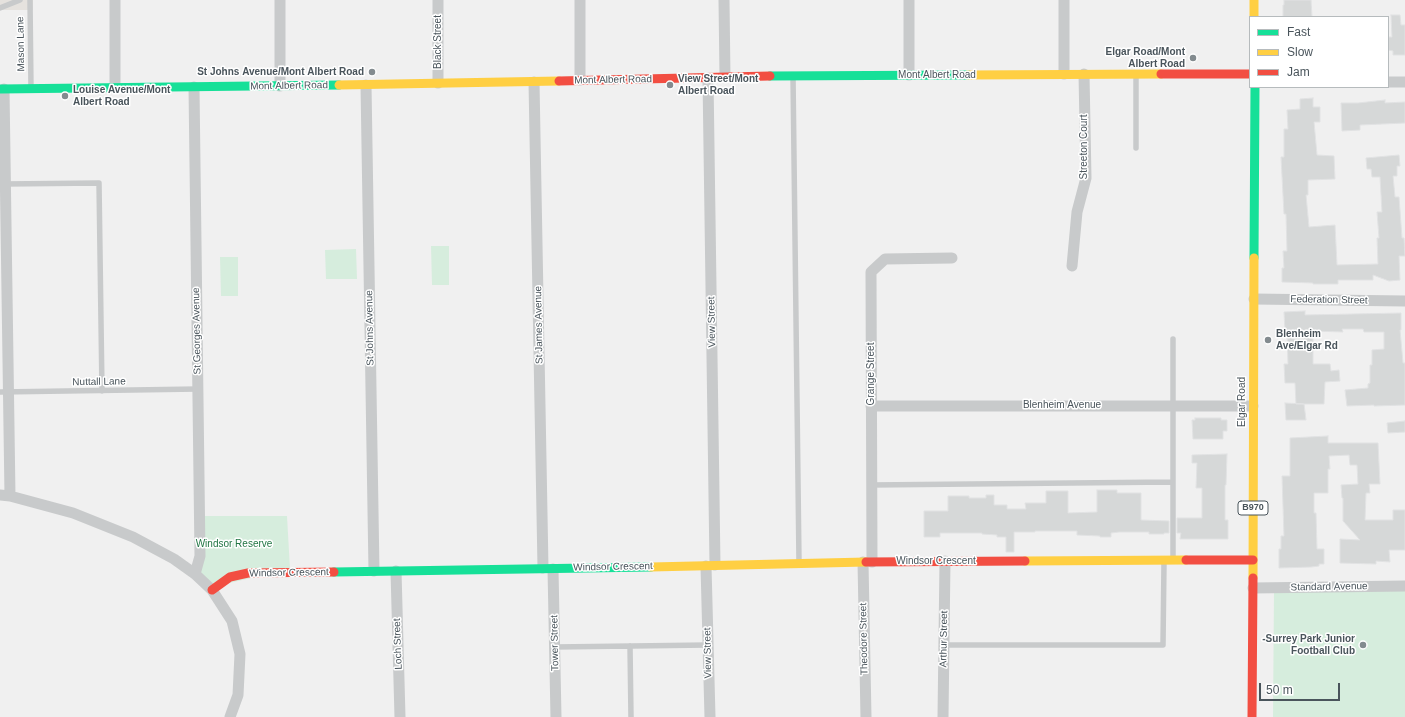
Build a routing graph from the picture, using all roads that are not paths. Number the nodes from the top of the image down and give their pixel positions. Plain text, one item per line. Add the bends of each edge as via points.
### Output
1 (20, 0) edge
2 (30, 0) edge
3 (115, 0) edge
4 (280, 0) edge
5 (438, 0) edge
6 (580, 0) edge
7 (724, 0) edge
8 (908, 0) edge
9 (1064, 0) edge
10 (1254, 0) edge
11 (0, 8) edge
12 (1254, 16) edge
13 (1064, 74) junction
14 (1084, 74) junction
15 (1136, 74) junction
16 (1249, 74) edge
17 (909, 75) junction
18 (794, 76) junction
19 (725, 77) junction
20 (708, 78) junction
21 (580, 80) junction
22 (534, 82) junction
23 (1389, 82) edge
24 (1405, 82) edge
25 (438, 84) junction
26 (366, 85) junction
27 (280, 86) junction
28 (194, 87) junction
29 (31, 88) junction
30 (115, 88) junction
31 (1255, 88) edge
32 (2, 89) edge
33 (1136, 148) dead end
34 (3, 184) edge
35 (952, 258) dead end
36 (1072, 266) dead end
37 (1254, 298) junction
38 (1405, 301) edge
39 (1173, 339) dead end
40 (198, 389) junction
41 (102, 391) junction
42 (4, 392) edge
43 (1173, 405) junction
44 (871, 406) junction
45 (1253, 406) junction
46 (1172, 482) junction
47 (871, 484) junction
48 (5, 496) edge
49 (1168, 560) junction
50 (1253, 560) junction
51 (945, 561) junction
52 (867, 562) junction
53 (799, 564) junction
54 (711, 566) junction
55 (548, 568) junction
56 (374, 571) junction
57 (396, 571) junction
58 (195, 574) junction
59 (1405, 586) edge
60 (1253, 588) junction
61 (212, 590) junction
62 (708, 645) junction
63 (943, 645) junction
64 (630, 646) junction
65 (555, 647) junction
66 (230, 717) edge
67 (400, 717) edge
68 (556, 717) edge
69 (631, 717) edge
70 (710, 717) edge
71 (866, 717) edge
72 (943, 717) edge
73 (1252, 717) edge

1 - 11 lane
2 - 29 lane, Mason Lane
3 - 30 street
4 - 27 street
5 - 25 street, Black Street
6 - 21 street
7 - 19 street
8 - 17 street
9 - 13 street
10 - 12 main road
13 - 14 main road, Mont Albert Road
13 - 17 main road, Mont Albert Road
14 - 15 main road, Mont Albert Road
14 - 36 street, Streeton Court via 1086,178 1077,212
15 - 16 main road, Mont Albert Road
15 - 33 lane
17 - 18 main road, Mont Albert Road
18 - 19 main road, Mont Albert Road
18 - 53 lane
19 - 20 main road, Mont Albert Road
20 - 21 main road, Mont Albert Road
20 - 54 street, View Street
21 - 22 main road, Mont Albert Road
22 - 25 main road, Mont Albert Road
22 - 55 street, St James Avenue
23 - 24 street
25 - 26 main road, Mont Albert Road
26 - 27 main road, Mont Albert Road
26 - 56 street, St Johns Avenue
27 - 28 main road, Mont Albert Road
28 - 30 main road, Mont Albert Road
28 - 40 street, St Georges Avenue
29 - 30 main road, Mont Albert Road
29 - 32 main road, Mont Albert Road
31 - 37 main road, Elgar Road / B970
32 - 34 street
34 - 41 lane via 99,183
34 - 42 street
35 - 44 street, Grange Street via 885,259 871,272
37 - 38 street, Federation Street
37 - 45 main road, Elgar Road / B970
39 - 43 lane
40 - 41 lane, Nuttall Lane
40 - 58 street, St Georges Avenue via 200,556
41 - 42 lane, Nuttall Lane
42 - 48 street
43 - 44 street, Blenheim Avenue
43 - 45 street, Blenheim Avenue
43 - 46 lane
44 - 47 street, Grange Street
45 - 50 main road, Elgar Road / B970
46 - 47 lane
46 - 49 lane
47 - 52 street, Grange Street
48 - 58 street via 73,513 133,537 174,559
49 - 50 main road, Windsor Crescent
49 - 51 main road, Windsor Crescent
49 - 63 lane via 1163,645
50 - 60 main road, Elgar Road / B970
51 - 52 main road, Windsor Crescent
51 - 63 street, Arthur Street
52 - 53 main road, Windsor Crescent
52 - 71 street, Theodore Street
53 - 54 main road, Windsor Crescent
54 - 55 main road, Windsor Crescent
54 - 62 street, View Street
55 - 57 main road, Windsor Crescent
55 - 65 street, Tower Street
56 - 57 main road, Windsor Crescent
56 - 61 main road, Windsor Crescent via 248,573 230,577
57 - 67 street, Loch Street
58 - 61 street
59 - 60 street, Standard Avenue
60 - 73 main road, Elgar Road / B970
61 - 66 street via 232,621 240,654 238,695
62 - 64 lane
62 - 70 street, View Street
63 - 72 street, Arthur Street
64 - 65 lane
64 - 69 lane
65 - 68 street, Tower Street

